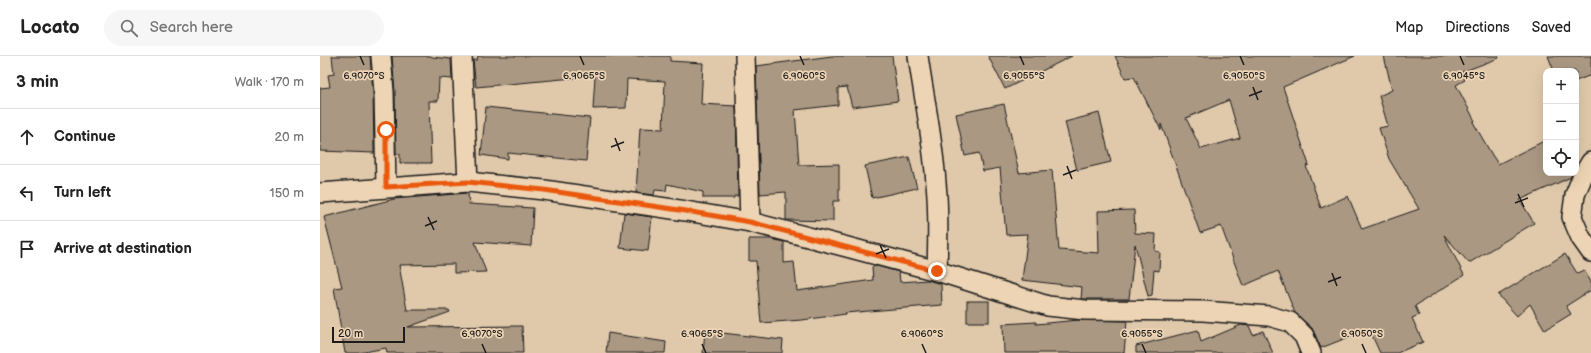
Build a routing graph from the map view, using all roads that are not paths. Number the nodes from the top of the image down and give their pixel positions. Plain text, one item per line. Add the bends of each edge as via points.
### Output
1 (381, 56) edge
2 (462, 56) edge
3 (745, 56) edge
4 (918, 56) edge
5 (1591, 162) edge
6 (468, 182) junction
7 (386, 187) junction
8 (320, 192) edge
9 (750, 222) junction
10 (1591, 252) edge
11 (937, 271) junction
12 (1311, 353) edge

1 - 7 street
2 - 6 street
3 - 9 street
4 - 11 street via 936,183 939,226
5 - 10 street via 1575,195 1572,217 1581,238
6 - 7 street
6 - 9 street via 544,190
7 - 8 street
9 - 11 street
11 - 12 street via 1048,306 1085,310 1203,311 1269,316 1290,322 1304,336

